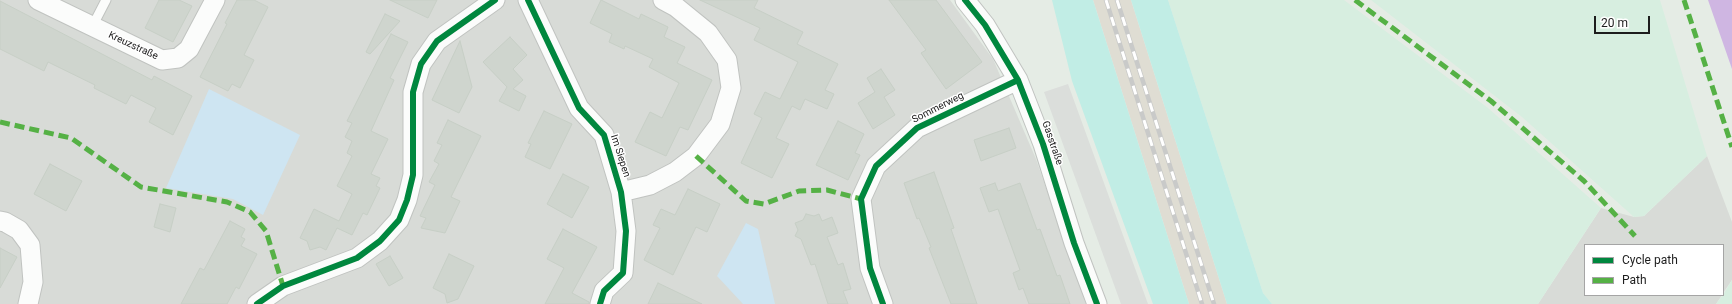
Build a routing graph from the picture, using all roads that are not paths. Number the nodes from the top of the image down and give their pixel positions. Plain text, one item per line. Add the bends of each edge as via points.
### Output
1 (38, 0) edge
2 (106, 0) edge
3 (215, 0) edge
4 (495, 0) edge
5 (528, 0) edge
6 (663, 0) edge
7 (965, 0) edge
8 (92, 27) junction
9 (1018, 80) junction
10 (621, 192) junction
11 (0, 221) edge
12 (28, 304) edge
13 (257, 304) edge
14 (600, 304) edge
15 (882, 304) edge
16 (1097, 304) edge

1 - 8 street, Kreuzstraße
2 - 8 lane
3 - 8 street, Kreuzstraße via 190,48 178,58 162,60
4 - 13 street via 437,41 421,64 414,92 413,175 399,220 380,241 357,258 283,286
5 - 10 street, Im Siepen via 579,108 604,135
6 - 10 street via 676,7 708,33 726,60 731,88 720,124 696,156 675,172 650,185
7 - 9 street, Gasstraße via 985,25
9 - 15 street, Sommerweg via 917,128 876,166 861,200 870,268
9 - 16 street, Gasstraße via 1043,144 1074,243
10 - 14 street, Im Siepen via 626,231 623,273 604,291
11 - 12 street via 19,230 30,245 33,282

